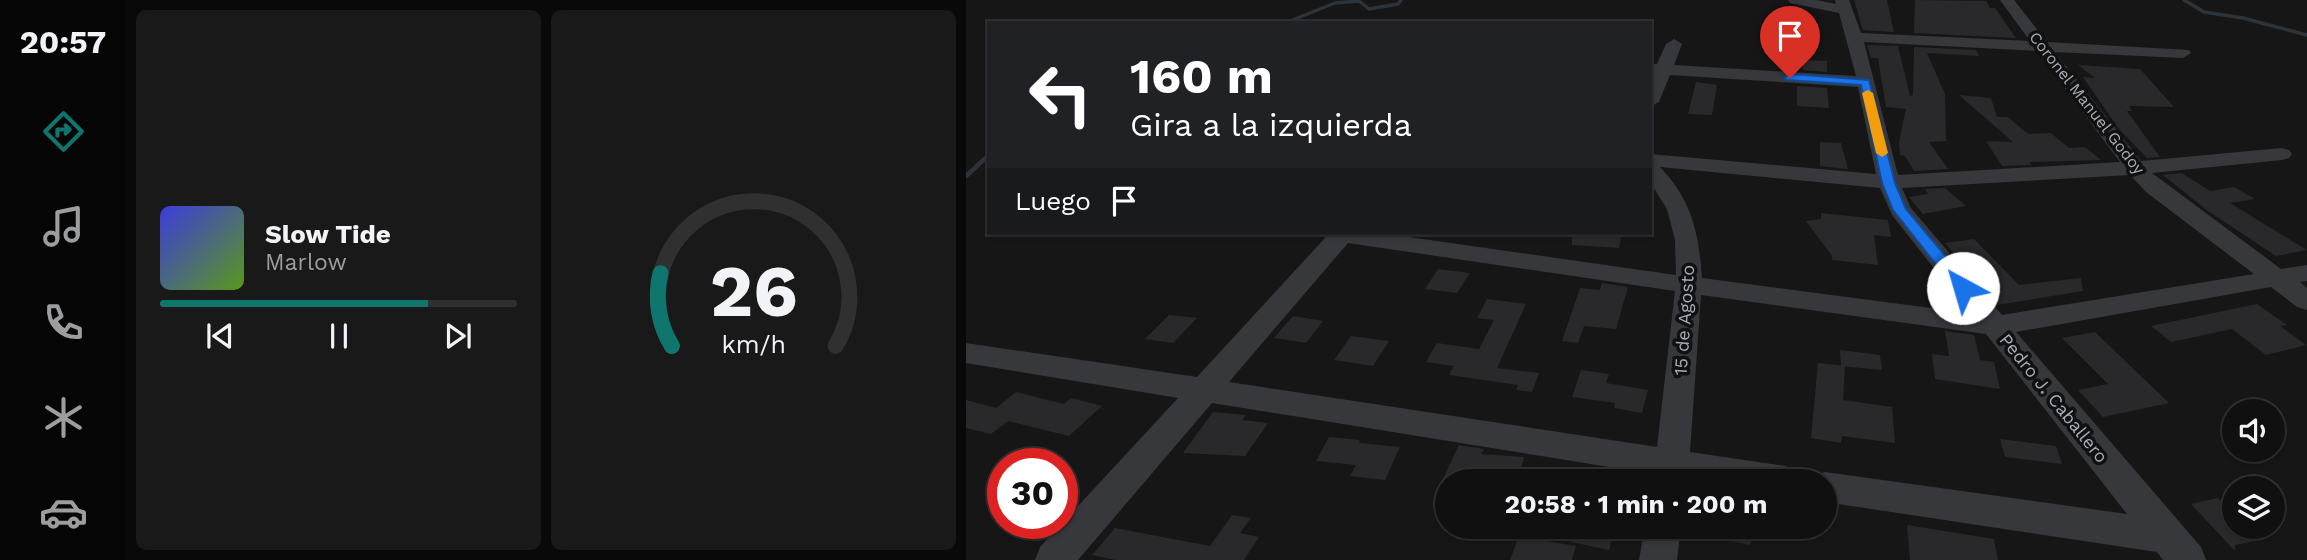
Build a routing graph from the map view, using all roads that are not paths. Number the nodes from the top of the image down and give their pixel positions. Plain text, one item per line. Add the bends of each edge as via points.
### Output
1 (1795, 0) edge
2 (2007, 0) edge
3 (1844, 5) edge
4 (1855, 37) junction
5 (1674, 44) dead end
6 (2041, 45) junction
7 (2183, 53) dead end
8 (1657, 69) edge
9 (1865, 82) junction
10 (1652, 93) edge
11 (2282, 154) dead end
12 (1652, 160) edge
13 (2135, 168) junction
14 (1652, 171) edge
15 (1889, 183) junction
16 (1337, 235) edge
17 (1352, 235) edge
18 (2307, 273) edge
19 (2277, 279) junction
20 (1689, 285) junction
21 (2307, 301) edge
22 (1995, 326) junction
23 (966, 352) edge
24 (1203, 390) junction
25 (1648, 469) edge
26 (1671, 469) edge
27 (1837, 489) edge
28 (1661, 539) edge
29 (2178, 548) edge
30 (1054, 560) edge
31 (1658, 560) edge

1 - 3 street
2 - 6 street, Coronel Manuel Godoy
3 - 4 street, Pedro J. Caballero
4 - 6 street
4 - 9 street, Pedro J. Caballero
5 - 8 street
6 - 7 street
6 - 13 street, Coronel Manuel Godoy
8 - 9 street
8 - 10 street
9 - 15 street, Pedro J. Caballero
11 - 13 street
12 - 15 street
13 - 15 street
13 - 19 street, Coronel Manuel Godoy
14 - 20 street, 15 de Agosto via 1679,209 1687,240
15 - 22 street, Pedro J. Caballero via 1900,210
16 - 24 street
17 - 20 street
18 - 19 street
19 - 21 street, Coronel Manuel Godoy
19 - 22 street
20 - 22 street
20 - 26 street, 15 de Agosto
22 - 29 street, Pedro J. Caballero
23 - 24 street
24 - 25 street
24 - 30 street
27 - 29 street
28 - 31 street

